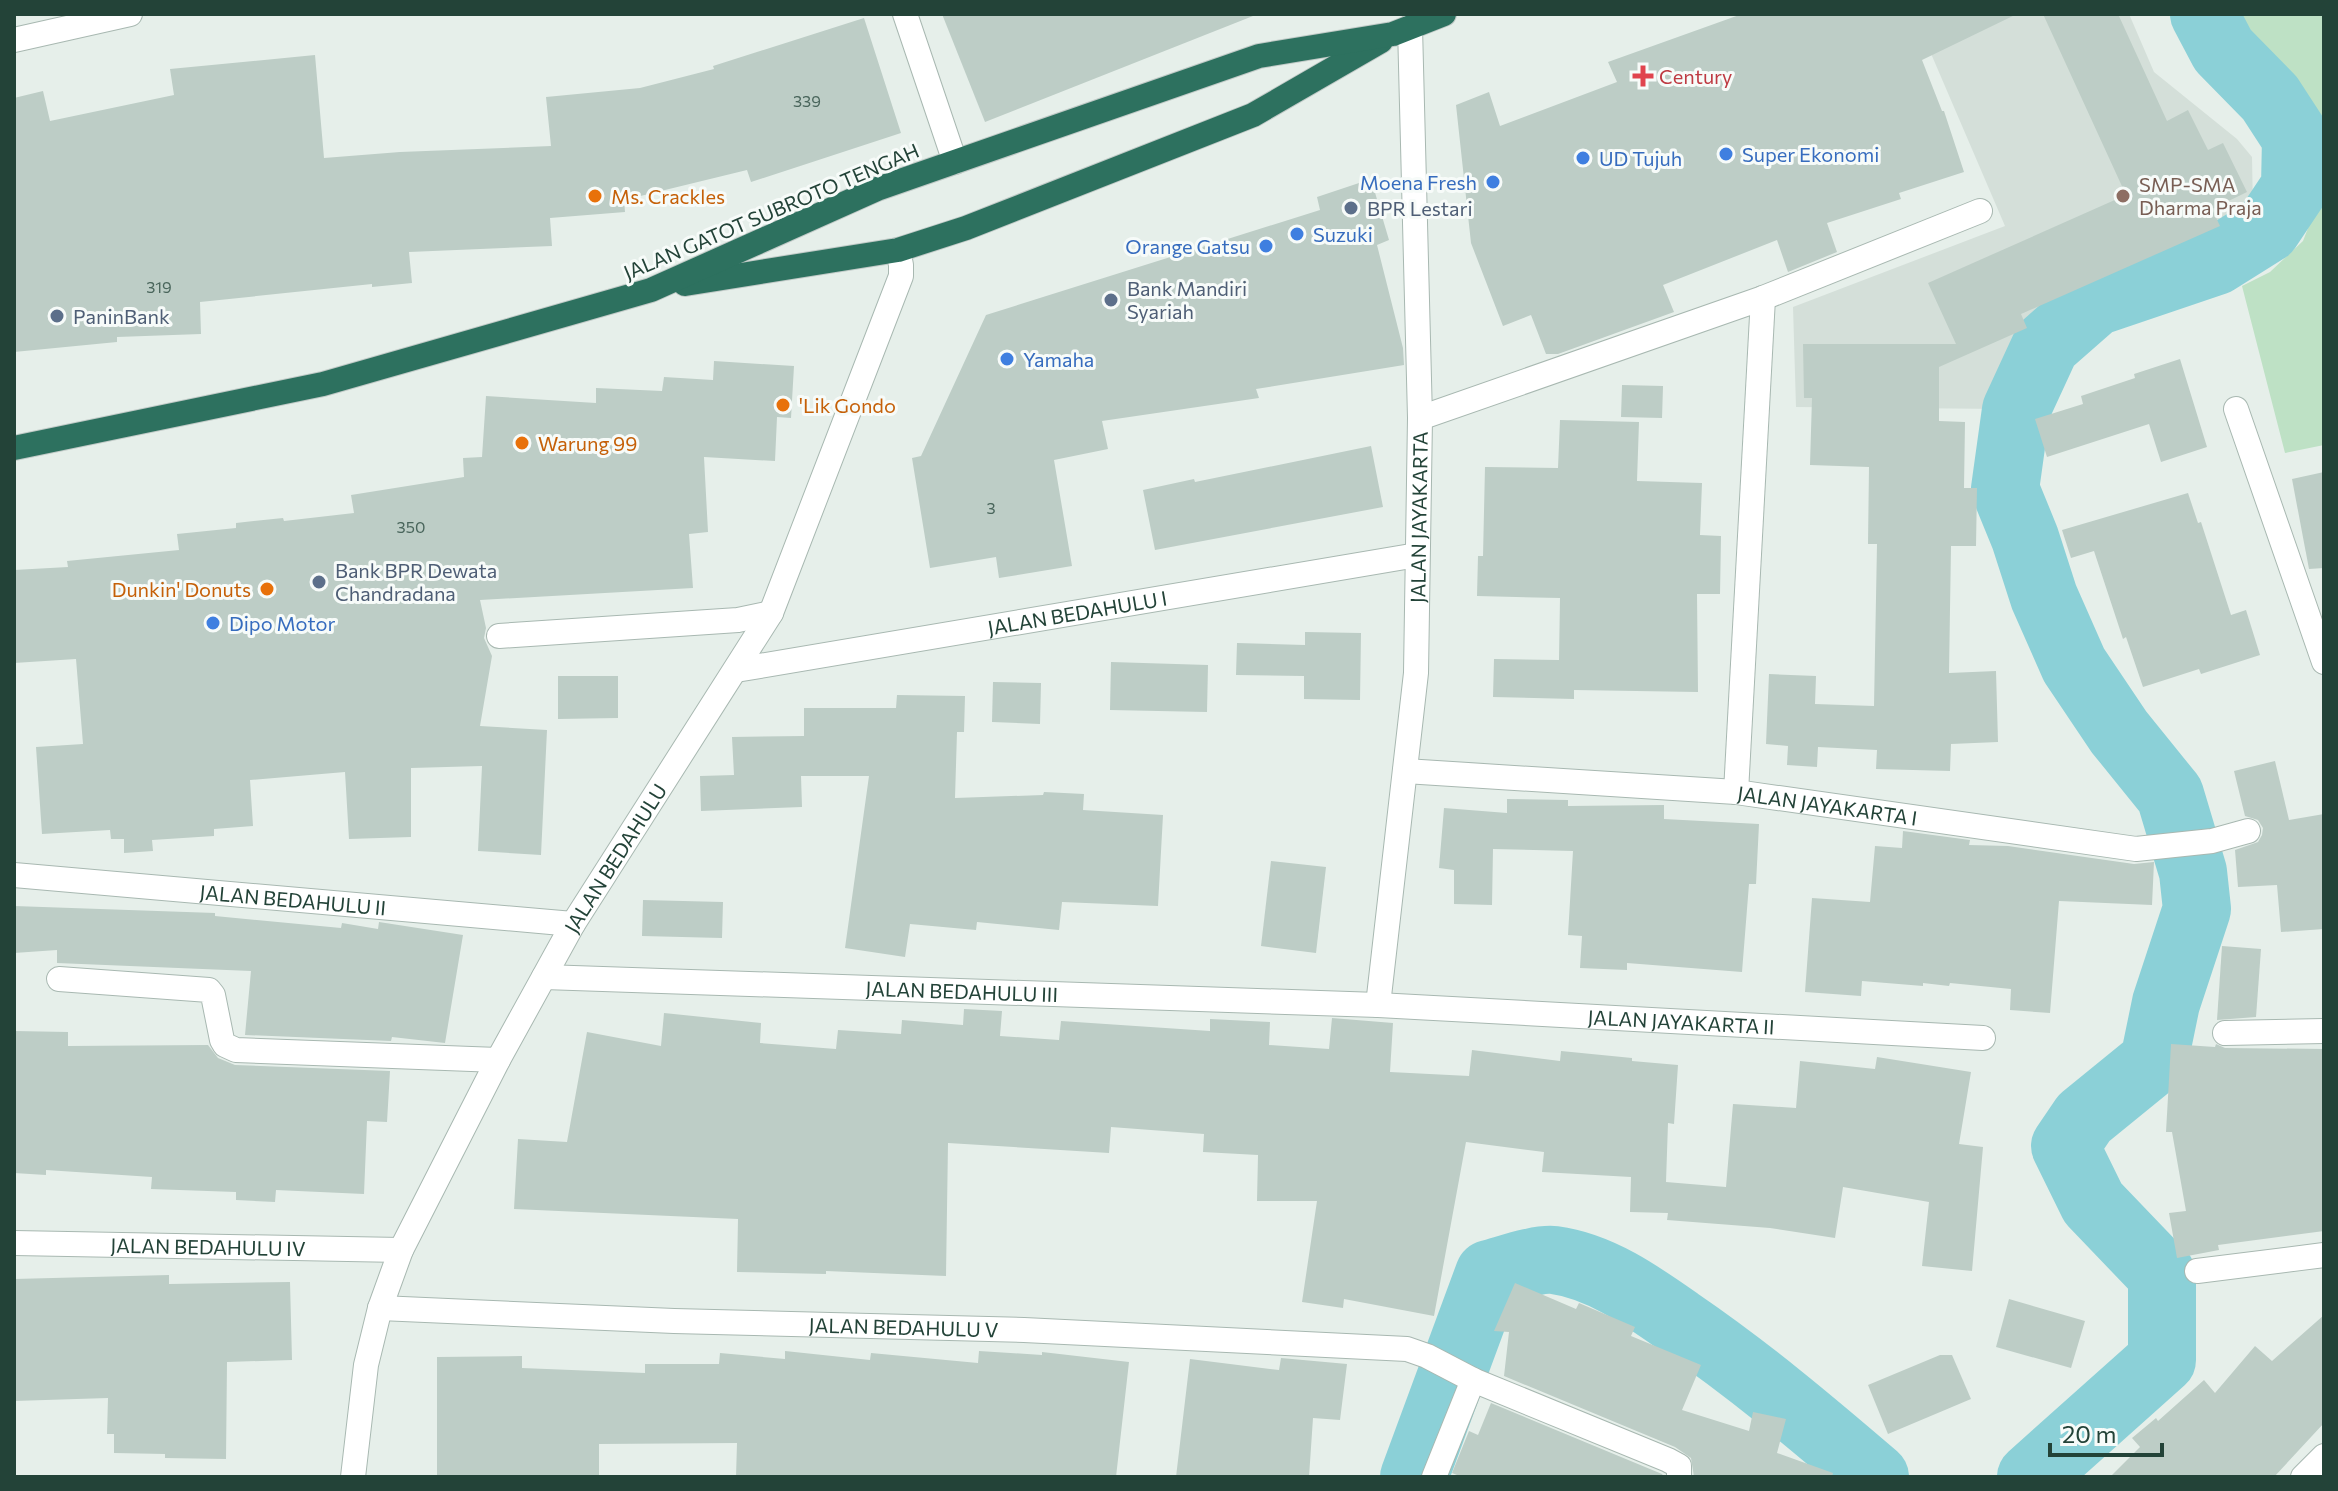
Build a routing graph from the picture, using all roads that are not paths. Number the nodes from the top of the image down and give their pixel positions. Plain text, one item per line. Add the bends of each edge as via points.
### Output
1 (130, 14) edge
2 (905, 14) edge
3 (1444, 14) edge
4 (1401, 30) junction
5 (14, 40) edge
6 (955, 162) junction
7 (1980, 211) dead end
8 (898, 250) junction
9 (651, 290) junction
10 (1763, 298) junction
11 (2236, 409) dead end
12 (1420, 418) junction
13 (14, 448) edge
14 (1417, 555) junction
15 (771, 613) junction
16 (499, 636) dead end
17 (2324, 662) edge
18 (736, 670) junction
19 (1405, 771) junction
20 (1736, 792) junction
21 (2248, 831) dead end
22 (14, 874) edge
23 (573, 924) junction
24 (544, 977) junction
25 (59, 979) dead end
26 (1378, 1005) junction
27 (2324, 1031) edge
28 (2225, 1033) dead end
29 (1983, 1038) dead end
30 (498, 1060) junction
31 (14, 1243) edge
32 (401, 1250) junction
33 (2324, 1255) edge
34 (2197, 1271) dead end
35 (380, 1308) junction
36 (1466, 1377) junction
37 (2324, 1456) edge
38 (353, 1477) edge
39 (1434, 1477) edge
40 (1679, 1477) edge
41 (2303, 1477) edge

1 - 5 street
2 - 6 street
3 - 4 highway, JALAN GATOT SUBROTO TENGAH
4 - 6 highway, JALAN GATOT SUBROTO TENGAH via 1259,56
4 - 8 highway via 1253,115
4 - 12 street, JALAN JAYAKARTA
6 - 9 highway, JALAN GATOT SUBROTO TENGAH via 877,189
7 - 10 street
8 - 9 highway
8 - 15 street, JALAN BEDAHULU via 901,276
9 - 13 highway, JALAN GATOT SUBROTO TENGAH via 323,384
10 - 12 street
10 - 20 street
11 - 17 street
12 - 14 street, JALAN JAYAKARTA
14 - 18 street, JALAN BEDAHULU I
14 - 19 street, JALAN JAYAKARTA via 1416,673
15 - 16 street via 738,620
15 - 18 street, JALAN BEDAHULU
18 - 23 street, JALAN BEDAHULU
19 - 20 street, JALAN JAYAKARTA I
19 - 26 street, JALAN JAYAKARTA
20 - 21 street, JALAN JAYAKARTA I via 2151,849
22 - 23 street, JALAN BEDAHULU II
23 - 24 street, JALAN BEDAHULU
24 - 26 street, JALAN BEDAHULU III
24 - 30 street, JALAN BEDAHULU
25 - 30 street via 209,990 222,1040 236,1050
26 - 29 street, JALAN JAYAKARTA II
27 - 28 street
30 - 32 street, JALAN BEDAHULU
31 - 32 street, JALAN BEDAHULU IV
32 - 35 street, JALAN BEDAHULU
33 - 34 street
35 - 36 street, JALAN BEDAHULU V via 1396,1348 1427,1356
35 - 38 street, JALAN BEDAHULU via 366,1365
36 - 39 street
36 - 40 street, JALAN BEDAHULU V via 1668,1460 1679,1466
37 - 41 street

